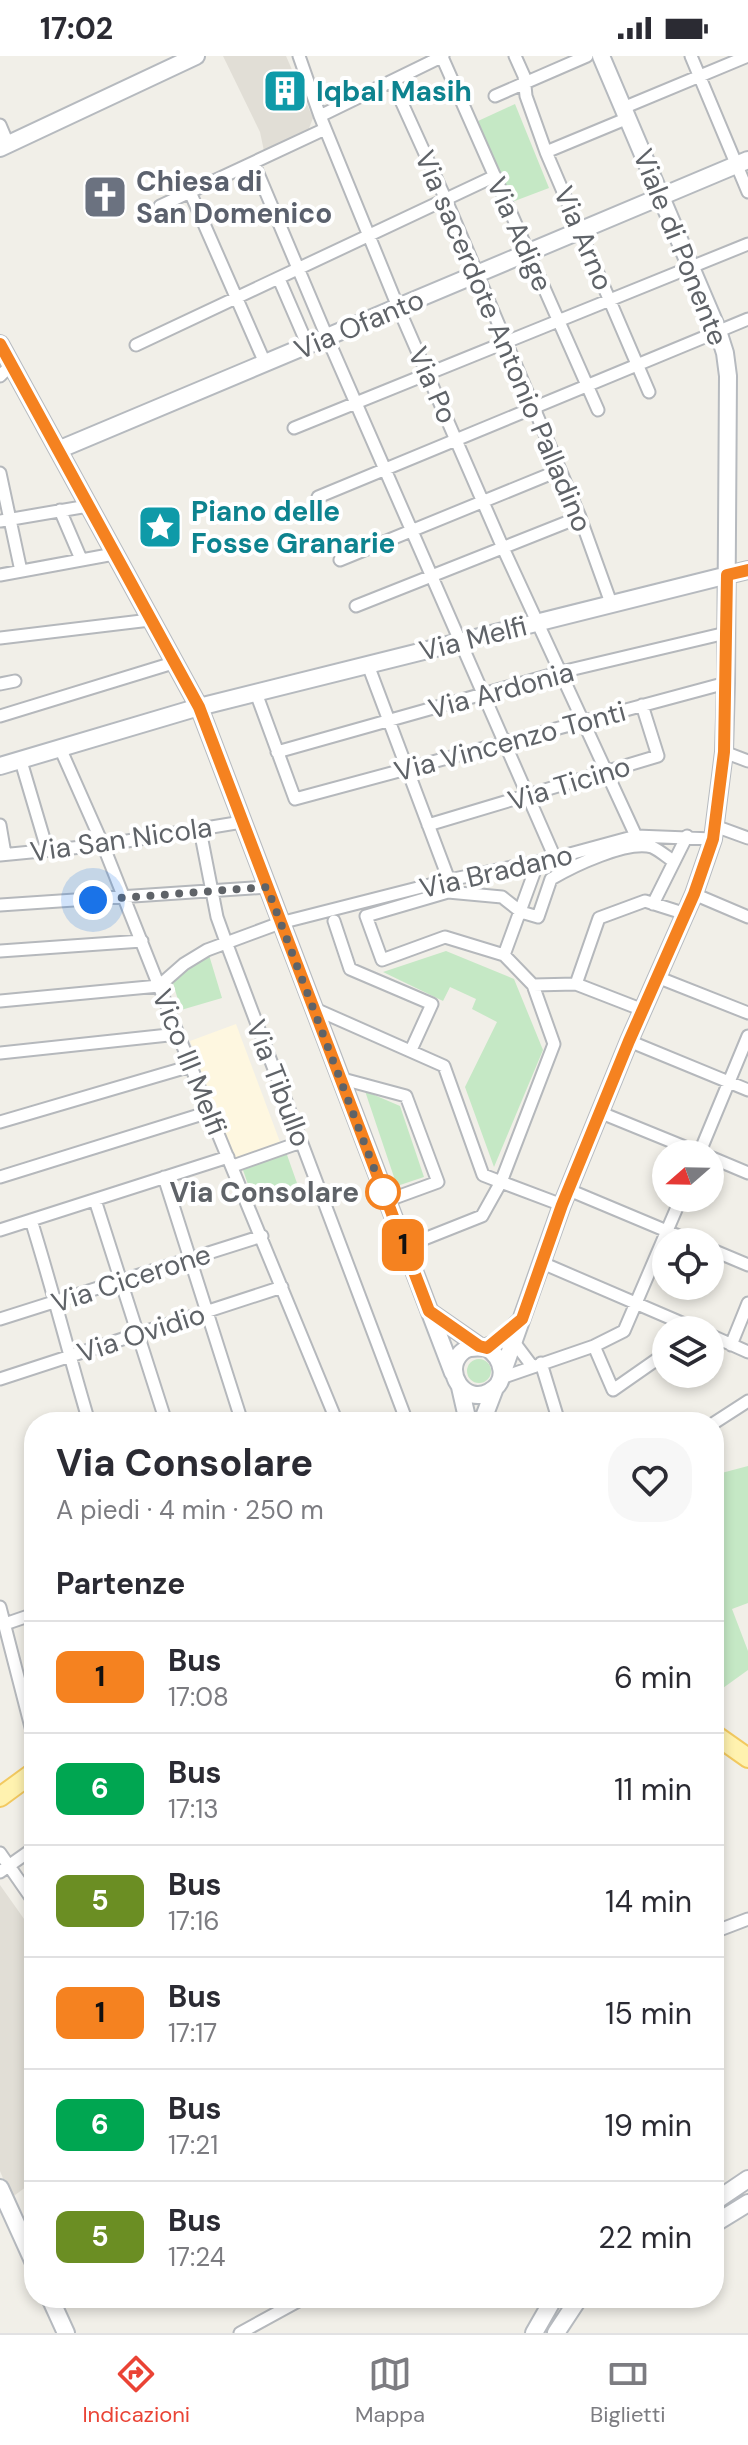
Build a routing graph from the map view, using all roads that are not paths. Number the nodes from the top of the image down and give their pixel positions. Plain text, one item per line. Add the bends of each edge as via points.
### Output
1 (196, 56) edge
2 (299, 56) edge
3 (443, 56) edge
4 (515, 56) edge
5 (587, 56) edge
6 (601, 56) edge
7 (691, 56) edge
8 (747, 57) edge
9 (700, 76) junction
10 (392, 81) junction
11 (525, 83) junction
12 (495, 96) dead end
13 (626, 113) junction
14 (320, 116) junction
15 (0, 125) edge
16 (325, 129) junction
17 (4, 146) edge
18 (546, 152) junction
19 (743, 162) edge
20 (254, 164) junction
21 (495, 176) junction
22 (190, 192) junction
23 (748, 192) edge
24 (661, 197) junction
25 (446, 200) junction
26 (160, 206) dead end
27 (580, 231) junction
28 (369, 235) junction
29 (748, 244) edge
30 (528, 253) junction
31 (691, 267) junction
32 (300, 269) junction
33 (477, 275) junction
34 (279, 279) junction
35 (235, 298) junction
36 (610, 299) junction
37 (398, 307) junction
38 (748, 319) edge
39 (558, 321) junction
40 (718, 331) junction
41 (327, 337) junction
42 (506, 343) junction
43 (0, 344) edge
44 (136, 345) dead end
45 (308, 346) junction
46 (265, 363) junction
47 (637, 364) junction
48 (6, 371) edge
49 (429, 374) junction
50 (587, 385) junction
51 (649, 392) dead end
52 (356, 403) junction
53 (534, 407) junction
54 (598, 410) dead end
55 (294, 428) dead end
56 (457, 440) junction
57 (58, 450) junction
58 (385, 469) junction
59 (560, 470) junction
60 (0, 473) edge
61 (318, 497) dead end
62 (484, 501) junction
63 (88, 506) junction
64 (60, 510) junction
65 (580, 517) junction
66 (5, 520) edge
67 (412, 530) junction
68 (503, 548) junction
69 (114, 554) junction
70 (81, 559) junction
71 (340, 560) dead end
72 (748, 570) edge
73 (21, 571) junction
74 (0, 575) edge
75 (432, 575) junction
76 (727, 575) junction
77 (611, 603) junction
78 (356, 606) dead end
79 (150, 620) junction
80 (537, 622) junction
81 (726, 633) junction
82 (0, 638) edge
83 (462, 642) junction
84 (173, 663) junction
85 (368, 665) junction
86 (561, 672) junction
87 (15, 681) dead end
88 (726, 683) junction
89 (0, 684) edge
90 (256, 693) junction
91 (484, 694) junction
92 (642, 705) junction
93 (199, 707) junction
94 (0, 716) edge
95 (389, 721) junction
96 (583, 721) junction
97 (505, 742) junction
98 (60, 748) junction
99 (277, 752) junction
100 (724, 752) junction
101 (748, 761) edge
102 (0, 766) edge
103 (23, 768) dead end
104 (407, 769) junction
105 (607, 772) junction
106 (528, 795) junction
107 (242, 822) junction
108 (0, 825) edge
109 (428, 825) junction
110 (200, 830) junction
111 (714, 833) junction
112 (636, 836) junction
113 (687, 836) junction
114 (748, 838) edge
115 (103, 845) junction
116 (47, 849) junction
117 (2, 854) edge
118 (555, 858) junction
119 (673, 861) junction
120 (538, 862) junction
121 (449, 880) junction
122 (267, 887) junction
123 (211, 892) junction
124 (694, 894) junction
125 (124, 898) junction
126 (380, 904) junction
127 (653, 904) junction
128 (0, 905) edge
129 (521, 912) junction
130 (686, 914) junction
131 (748, 917) edge
132 (334, 921) dead end
133 (280, 923) junction
134 (142, 941) junction
135 (226, 942) junction
136 (0, 951) edge
137 (504, 955) junction
138 (657, 977) junction
139 (576, 984) junction
140 (533, 985) junction
141 (159, 986) junction
142 (0, 1001) edge
143 (313, 1008) junction
144 (643, 1010) junction
145 (748, 1013) edge
146 (178, 1034) junction
147 (748, 1036) edge
148 (629, 1041) junction
149 (411, 1050) junction
150 (0, 1053) edge
151 (191, 1066) junction
152 (339, 1078) junction
153 (729, 1082) junction
154 (748, 1090) edge
155 (209, 1112) junction
156 (599, 1112) junction
157 (0, 1122) edge
158 (666, 1140) edge
159 (706, 1140) edge
160 (301, 1142) junction
161 (230, 1162) junction
162 (724, 1163) edge
163 (748, 1173) edge
164 (0, 1177) edge
165 (164, 1177) junction
166 (501, 1182) junction
167 (565, 1197) junction
168 (95, 1200) junction
169 (386, 1201) junction
170 (31, 1220) junction
171 (659, 1228) edge
172 (0, 1230) edge
173 (262, 1236) junction
174 (404, 1247) junction
175 (724, 1255) edge
176 (190, 1260) junction
177 (540, 1262) junction
178 (748, 1265) edge
179 (652, 1270) edge
180 (122, 1282) junction
181 (282, 1287) junction
182 (57, 1302) junction
183 (748, 1303) edge
184 (638, 1304) junction
185 (429, 1311) junction
186 (207, 1312) junction
187 (666, 1316) edge
188 (0, 1319) edge
189 (522, 1319) junction
190 (138, 1333) junction
191 (514, 1342) junction
192 (724, 1342) edge
193 (731, 1345) junction
194 (594, 1346) junction
195 (483, 1347) junction
196 (748, 1352) edge
197 (69, 1356) junction
198 (652, 1363) edge
199 (536, 1364) junction
200 (0, 1379) edge
201 (457, 1380) junction
202 (499, 1380) junction
203 (748, 1401) edge
204 (86, 1412) edge
205 (163, 1412) edge
206 (239, 1412) edge
207 (333, 1412) edge
208 (403, 1412) edge
209 (465, 1412) edge
210 (486, 1412) edge
211 (555, 1412) edge
212 (724, 1417) edge
213 (0, 1607) edge
214 (24, 1617) edge
215 (5, 1624) junction
216 (24, 1699) edge
217 (724, 1741) edge
218 (748, 1758) edge
219 (24, 1772) edge
220 (24, 1779) edge
221 (0, 1786) edge
222 (0, 1797) edge
223 (0, 1853) edge
224 (24, 1855) edge
225 (4, 1869) edge
226 (24, 1891) edge
227 (748, 1919) edge
228 (724, 1928) edge
229 (748, 2179) edge
230 (0, 2188) edge
231 (724, 2195) edge
232 (748, 2203) edge
233 (724, 2218) edge
234 (24, 2241) edge
235 (55, 2308) edge
236 (286, 2308) edge
237 (548, 2308) edge
238 (572, 2308) edge
239 (66, 2333) edge
240 (240, 2333) edge
241 (534, 2333) edge
242 (556, 2333) edge

1 - 17 street
2 - 14 street, Via Po
3 - 10 street
3 - 21 street, Via Adige
4 - 11 street, Via Arno
5 - 11 street
6 - 13 street, Viale di Ponente
7 - 9 street
8 - 9 street
9 - 13 street
9 - 19 street
10 - 14 street
10 - 25 street, Via sacerdote Antonio Palladino
11 - 12 street
11 - 18 street, Via Arno
13 - 18 street
13 - 24 street, Viale di Ponente
14 - 16 street, Via Po
15 - 17 street
16 - 20 street
16 - 28 street, Via Po
18 - 27 street, Via Arno
19 - 23 street
19 - 24 street, Via Ofanto
20 - 22 street
20 - 32 street
21 - 25 street
21 - 30 street, Via Adige
22 - 26 street
22 - 35 street
24 - 27 street, Via Ofanto
24 - 31 street, Viale di Ponente
25 - 28 street
25 - 33 street, Via sacerdote Antonio Palladino
27 - 30 street, Via Ofanto
27 - 36 street, Via Arno
28 - 32 street
28 - 37 street, Via Po
29 - 31 street
30 - 33 street, Via Ofanto
30 - 39 street, Via Adige
31 - 36 street
31 - 40 street, Viale di Ponente
32 - 34 street
32 - 41 street
33 - 37 street, Via Ofanto
33 - 42 street, Via sacerdote Antonio Palladino
34 - 35 street
34 - 45 street
35 - 44 street
35 - 46 street
36 - 39 street
36 - 47 street, Via Arno
37 - 41 street, Via Ofanto
37 - 49 street, Via Po
38 - 40 street
39 - 42 street
39 - 50 street, Via Adige
40 - 47 street
40 - 76 street, Viale di Ponente via 728,376
41 - 45 street, Via Ofanto
41 - 52 street
42 - 49 street
42 - 53 street, Via sacerdote Antonio Palladino
43 - 48 street
45 - 46 street, Via Ofanto
46 - 57 street, Via Ofanto
47 - 50 street
47 - 51 street, Via Arno
48 - 57 street
49 - 52 street
49 - 56 street, Via Po
50 - 53 street
50 - 54 street, Via Adige
52 - 55 street
52 - 58 street
53 - 56 street
53 - 59 street, Via sacerdote Antonio Palladino
56 - 58 street
56 - 62 street, Via Po
57 - 63 street
58 - 61 street
58 - 67 street
59 - 62 street
59 - 65 street, Via sacerdote Antonio Palladino
60 - 66 street
62 - 67 street
62 - 68 street, Via Po
63 - 64 street
63 - 69 street
64 - 66 street
64 - 70 street
65 - 68 street
65 - 77 street, Via sacerdote Antonio Palladino
66 - 73 street
67 - 71 street
67 - 75 street
68 - 75 street
68 - 80 street, Via Po
69 - 70 street
69 - 79 street
70 - 73 street
72 - 76 street, Via Melfi
73 - 74 street
75 - 78 street
75 - 83 street
76 - 77 street, Via Melfi
76 - 81 street, Viale di Ponente
77 - 80 street, Via Melfi
79 - 82 street
79 - 84 street
80 - 83 street, Via Melfi
80 - 86 street, Via Po
81 - 86 street, Via Ardonia
81 - 88 street, Viale di Ponente
83 - 85 street, Via Melfi
83 - 91 street
84 - 93 street
84 - 94 street
85 - 90 street, Via Melfi
85 - 95 street
86 - 91 street, Via Ardonia
86 - 96 street, Via Po
87 - 89 street
88 - 92 street, Via Vincenzo Tonti
88 - 100 street, Viale di Ponente
90 - 93 street, Via Melfi
90 - 99 street
91 - 95 street, Via Ardonia
91 - 97 street
92 - 96 street, Via Vincenzo Tonti
92 - 105 street, Via Ticino via 658,756
93 - 98 street, Via Melfi
93 - 107 street
95 - 99 street, Via Ardonia
95 - 104 street
96 - 97 street, Via Vincenzo Tonti
96 - 105 street, Via Po
97 - 104 street, Via Vincenzo Tonti
97 - 106 street
98 - 102 street, Via Melfi
98 - 115 street, Vico III Melfi
99 - 104 street, Via Vincenzo Tonti via 295,799
100 - 101 street
100 - 111 street, Viale di Ponente
103 - 116 street
104 - 109 street
105 - 106 street, Via Ticino
105 - 112 street, Via Po
106 - 109 street, Via Ticino
106 - 118 street
107 - 110 street, Via San Nicola
107 - 122 street
108 - 117 street
109 - 121 street
110 - 115 street, Via San Nicola
110 - 123 street, Via Tibullo
111 - 113 street, Via Bradano
111 - 114 street, Via Bradano
111 - 124 street, Viale di Ponente
112 - 113 street, Via Bradano
112 - 118 street, Via Bradano
113 - 119 street
115 - 116 street, Via San Nicola
115 - 125 street, Vico III Melfi
116 - 117 street, Via San Nicola
118 - 120 street, Via Bradano
119 - 127 street
119 - 129 street via 652,847 630,848 574,866 551,879 538,917
120 - 121 street, Via Bradano
120 - 129 street
121 - 126 street, Via Bradano
122 - 123 street
122 - 133 street
123 - 125 street
123 - 135 street, Via Tibullo
124 - 130 street, Viale di Ponente
124 - 131 street
125 - 128 street
125 - 134 street, Vico III Melfi
126 - 129 street via 448,892 502,897
126 - 133 street, Via Bradano
126 - 137 street via 366,916 382,960 445,937
127 - 130 street
127 - 139 street via 645,901 599,918
129 - 137 street
130 - 138 street, Viale di Ponente
132 - 149 street via 350,969 432,1004
133 - 135 street, Via Bradano
133 - 143 street
134 - 136 street
134 - 141 street, Vico III Melfi
135 - 141 street, Via Bradano via 184,964
135 - 160 street, Via Tibullo
137 - 140 street
138 - 144 street, Viale di Ponente
138 - 145 street
139 - 140 street
139 - 144 street
140 - 166 street via 554,1044
141 - 142 street
141 - 146 street, Vico III Melfi
143 - 149 street
143 - 152 street
144 - 148 street, Viale di Ponente
146 - 150 street
146 - 151 street, Vico III Melfi
147 - 153 street
148 - 153 street
148 - 156 street, Viale di Ponente
149 - 166 street via 444,1066 483,1175
151 - 155 street, Vico III Melfi
151 - 157 street
152 - 169 street
152 - 169 street via 406,1096 438,1182
153 - 154 street
153 - 159 street
155 - 161 street, Vico III Melfi
155 - 164 street
156 - 158 street
156 - 167 street, Viale di Ponente
160 - 161 street
160 - 208 street, Via Tibullo
161 - 165 street
161 - 173 street, Vico III Melfi
162 - 163 street
165 - 168 street
165 - 176 street
166 - 167 street
166 - 174 street via 482,1216
167 - 171 street
167 - 177 street, Viale di Ponente
168 - 170 street
168 - 180 street
169 - 174 street
170 - 172 street
170 - 182 street
173 - 176 street, Via Cicerone
173 - 181 street, Vico III Melfi
174 - 185 street
175 - 178 street
176 - 180 street, Via Cicerone
176 - 186 street
177 - 184 street
177 - 189 street, Viale di Ponente
179 - 184 street
180 - 182 street, Via Cicerone
180 - 190 street
181 - 186 street, Via Ovidio
181 - 207 street, Vico III Melfi
182 - 188 street, Via Cicerone
182 - 197 street
183 - 193 street
184 - 187 street
184 - 194 street via 624,1331
185 - 195 street
185 - 201 street
186 - 190 street, Via Ovidio
186 - 206 street
189 - 191 street, Viale di Ponente
189 - 195 street
190 - 197 street, Via Ovidio
190 - 205 street
191 - 199 street
191 - 202 street, Viale di Ponente
192 - 193 street
193 - 196 street
194 - 198 street via 613,1390
194 - 199 street
195 - 201 street via 463,1351 454,1365
195 - 202 street via 499,1359
197 - 200 street, Via Ovidio
197 - 204 street
199 - 202 street
199 - 211 street
201 - 202 street via 474,1395 482,1395
201 - 209 street
202 - 210 street, Viale di Ponente
203 - 212 street
213 - 215 street
214 - 215 street
215 - 216 street
217 - 218 main road
219 - 221 main road
220 - 222 main road
223 - 225 street
224 - 225 street
225 - 226 street
227 - 228 street
229 - 231 street
230 - 234 street
232 - 233 street
235 - 239 street
236 - 240 street
237 - 241 street
238 - 242 street

